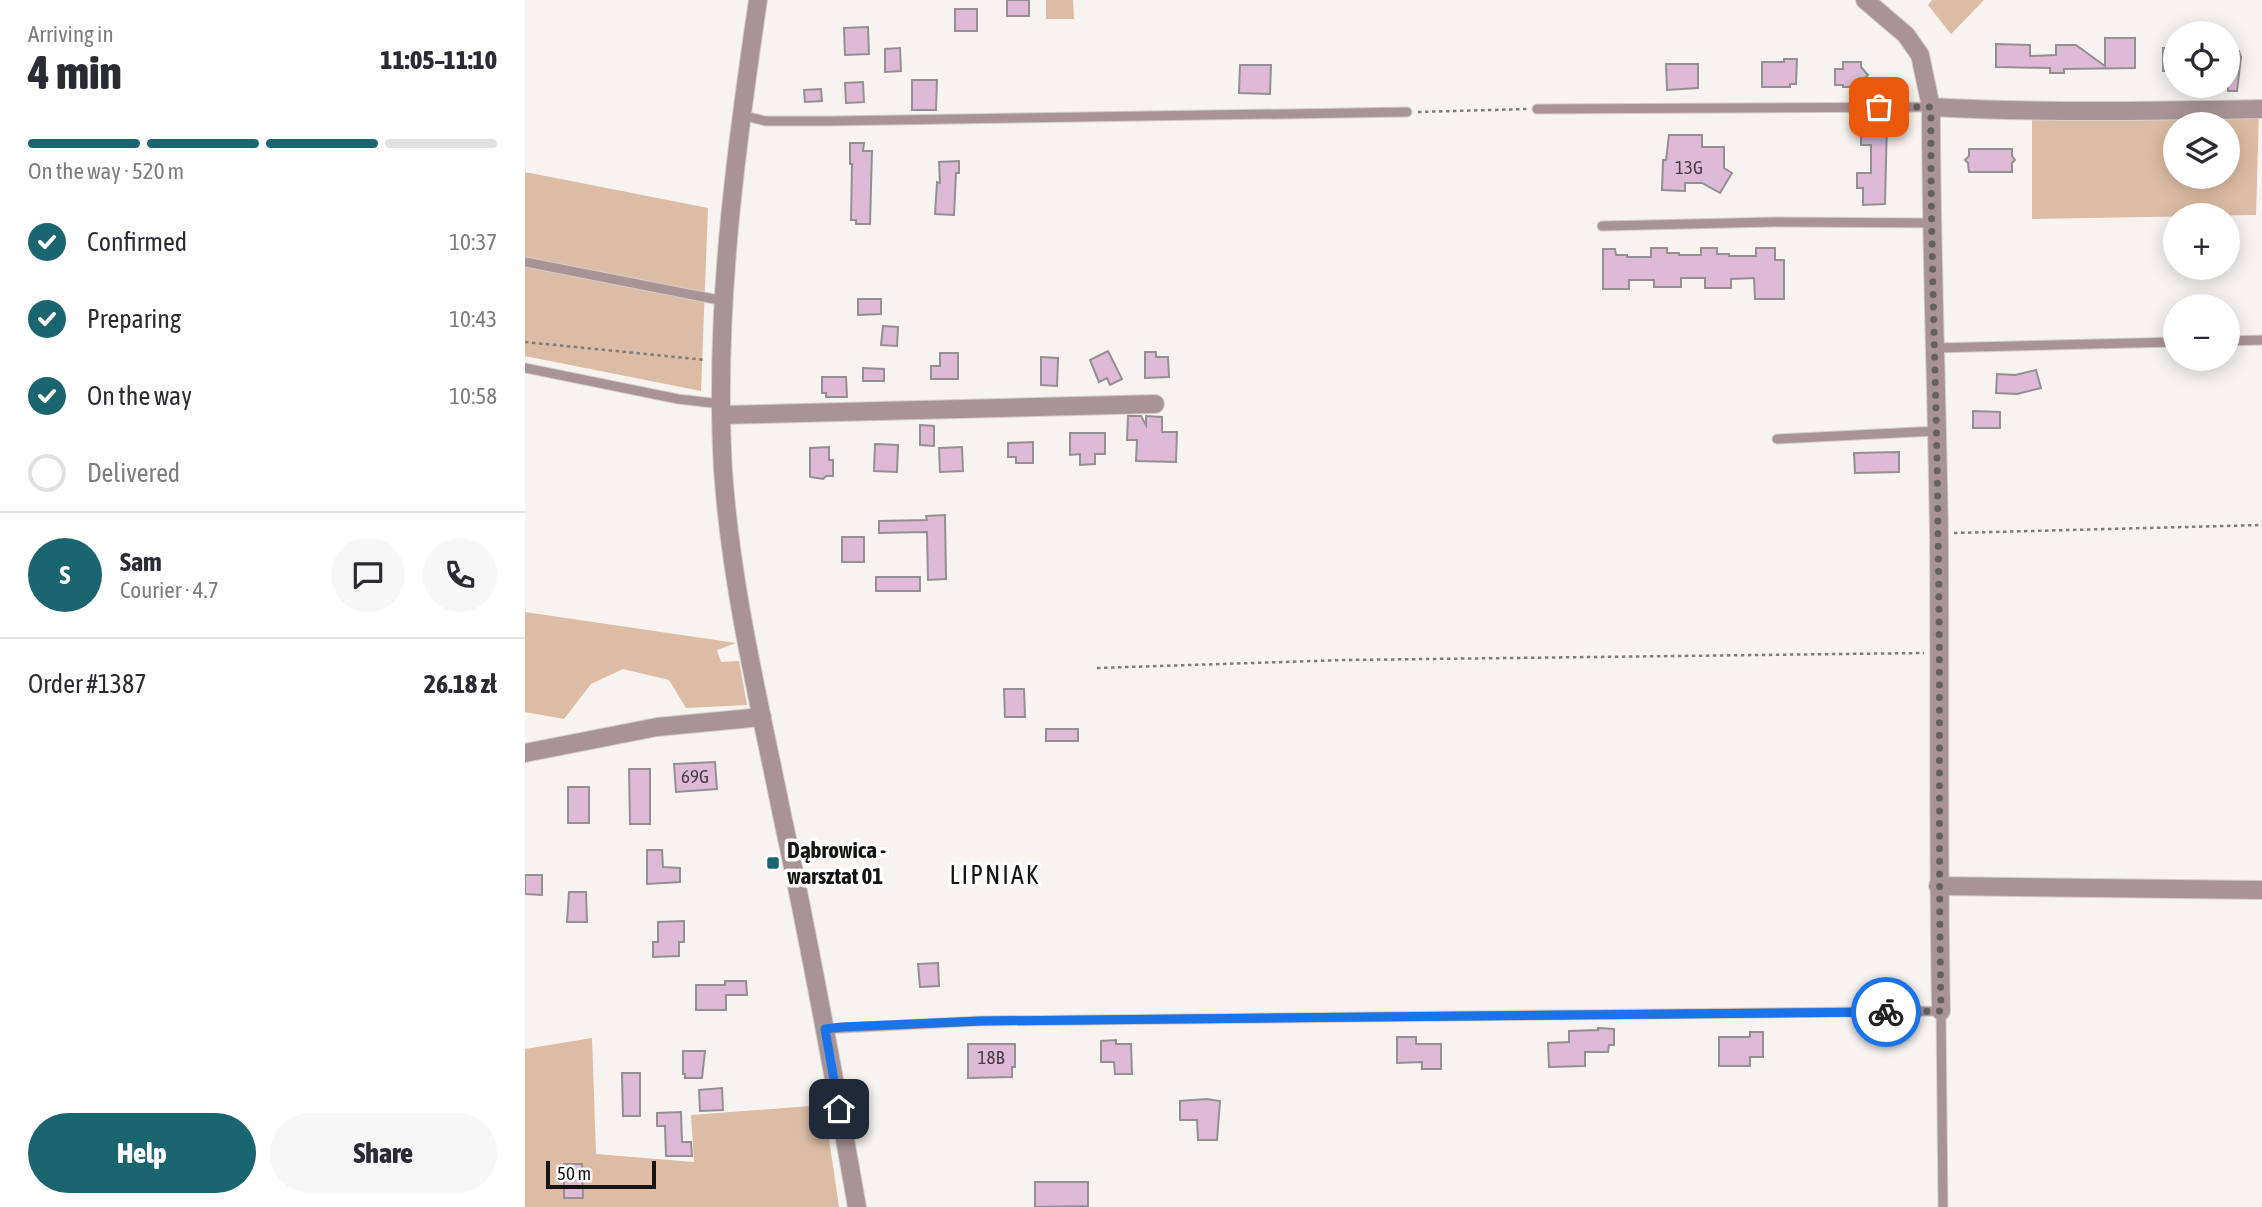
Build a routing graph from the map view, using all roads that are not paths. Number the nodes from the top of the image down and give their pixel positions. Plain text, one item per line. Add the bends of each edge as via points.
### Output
1 (758, 0) edge
2 (1865, 0) edge
3 (1931, 107) junction
4 (1537, 109) road end
5 (2262, 109) edge
6 (1407, 112) road end
7 (741, 115) junction
8 (1931, 223) junction
9 (1602, 226) dead end
10 (525, 262) edge
11 (724, 301) junction
12 (2262, 340) edge
13 (2240, 341) edge
14 (2163, 342) edge
15 (1934, 348) junction
16 (525, 368) edge
17 (1155, 404) dead end
18 (721, 410) junction
19 (1936, 431) junction
20 (1777, 439) dead end
21 (762, 717) junction
22 (525, 753) edge
23 (1938, 886) junction
24 (2262, 890) edge
25 (1941, 1011) junction
26 (825, 1029) junction
27 (857, 1207) edge
28 (1943, 1207) edge

1 - 7 street
2 - 3 street via 1906,36 1920,55
3 - 4 lane
3 - 5 street
3 - 8 street
6 - 7 lane via 831,121 765,121
7 - 11 street
8 - 9 lane
8 - 15 street
10 - 11 lane
11 - 18 street
12 - 13 lane
14 - 15 lane
15 - 19 street
16 - 18 lane
17 - 18 street
18 - 21 street via 730,537
19 - 20 lane
19 - 23 street
21 - 22 street via 669,725
21 - 26 street
23 - 24 street
23 - 25 street
25 - 26 lane via 980,1021
25 - 28 lane
26 - 27 street

